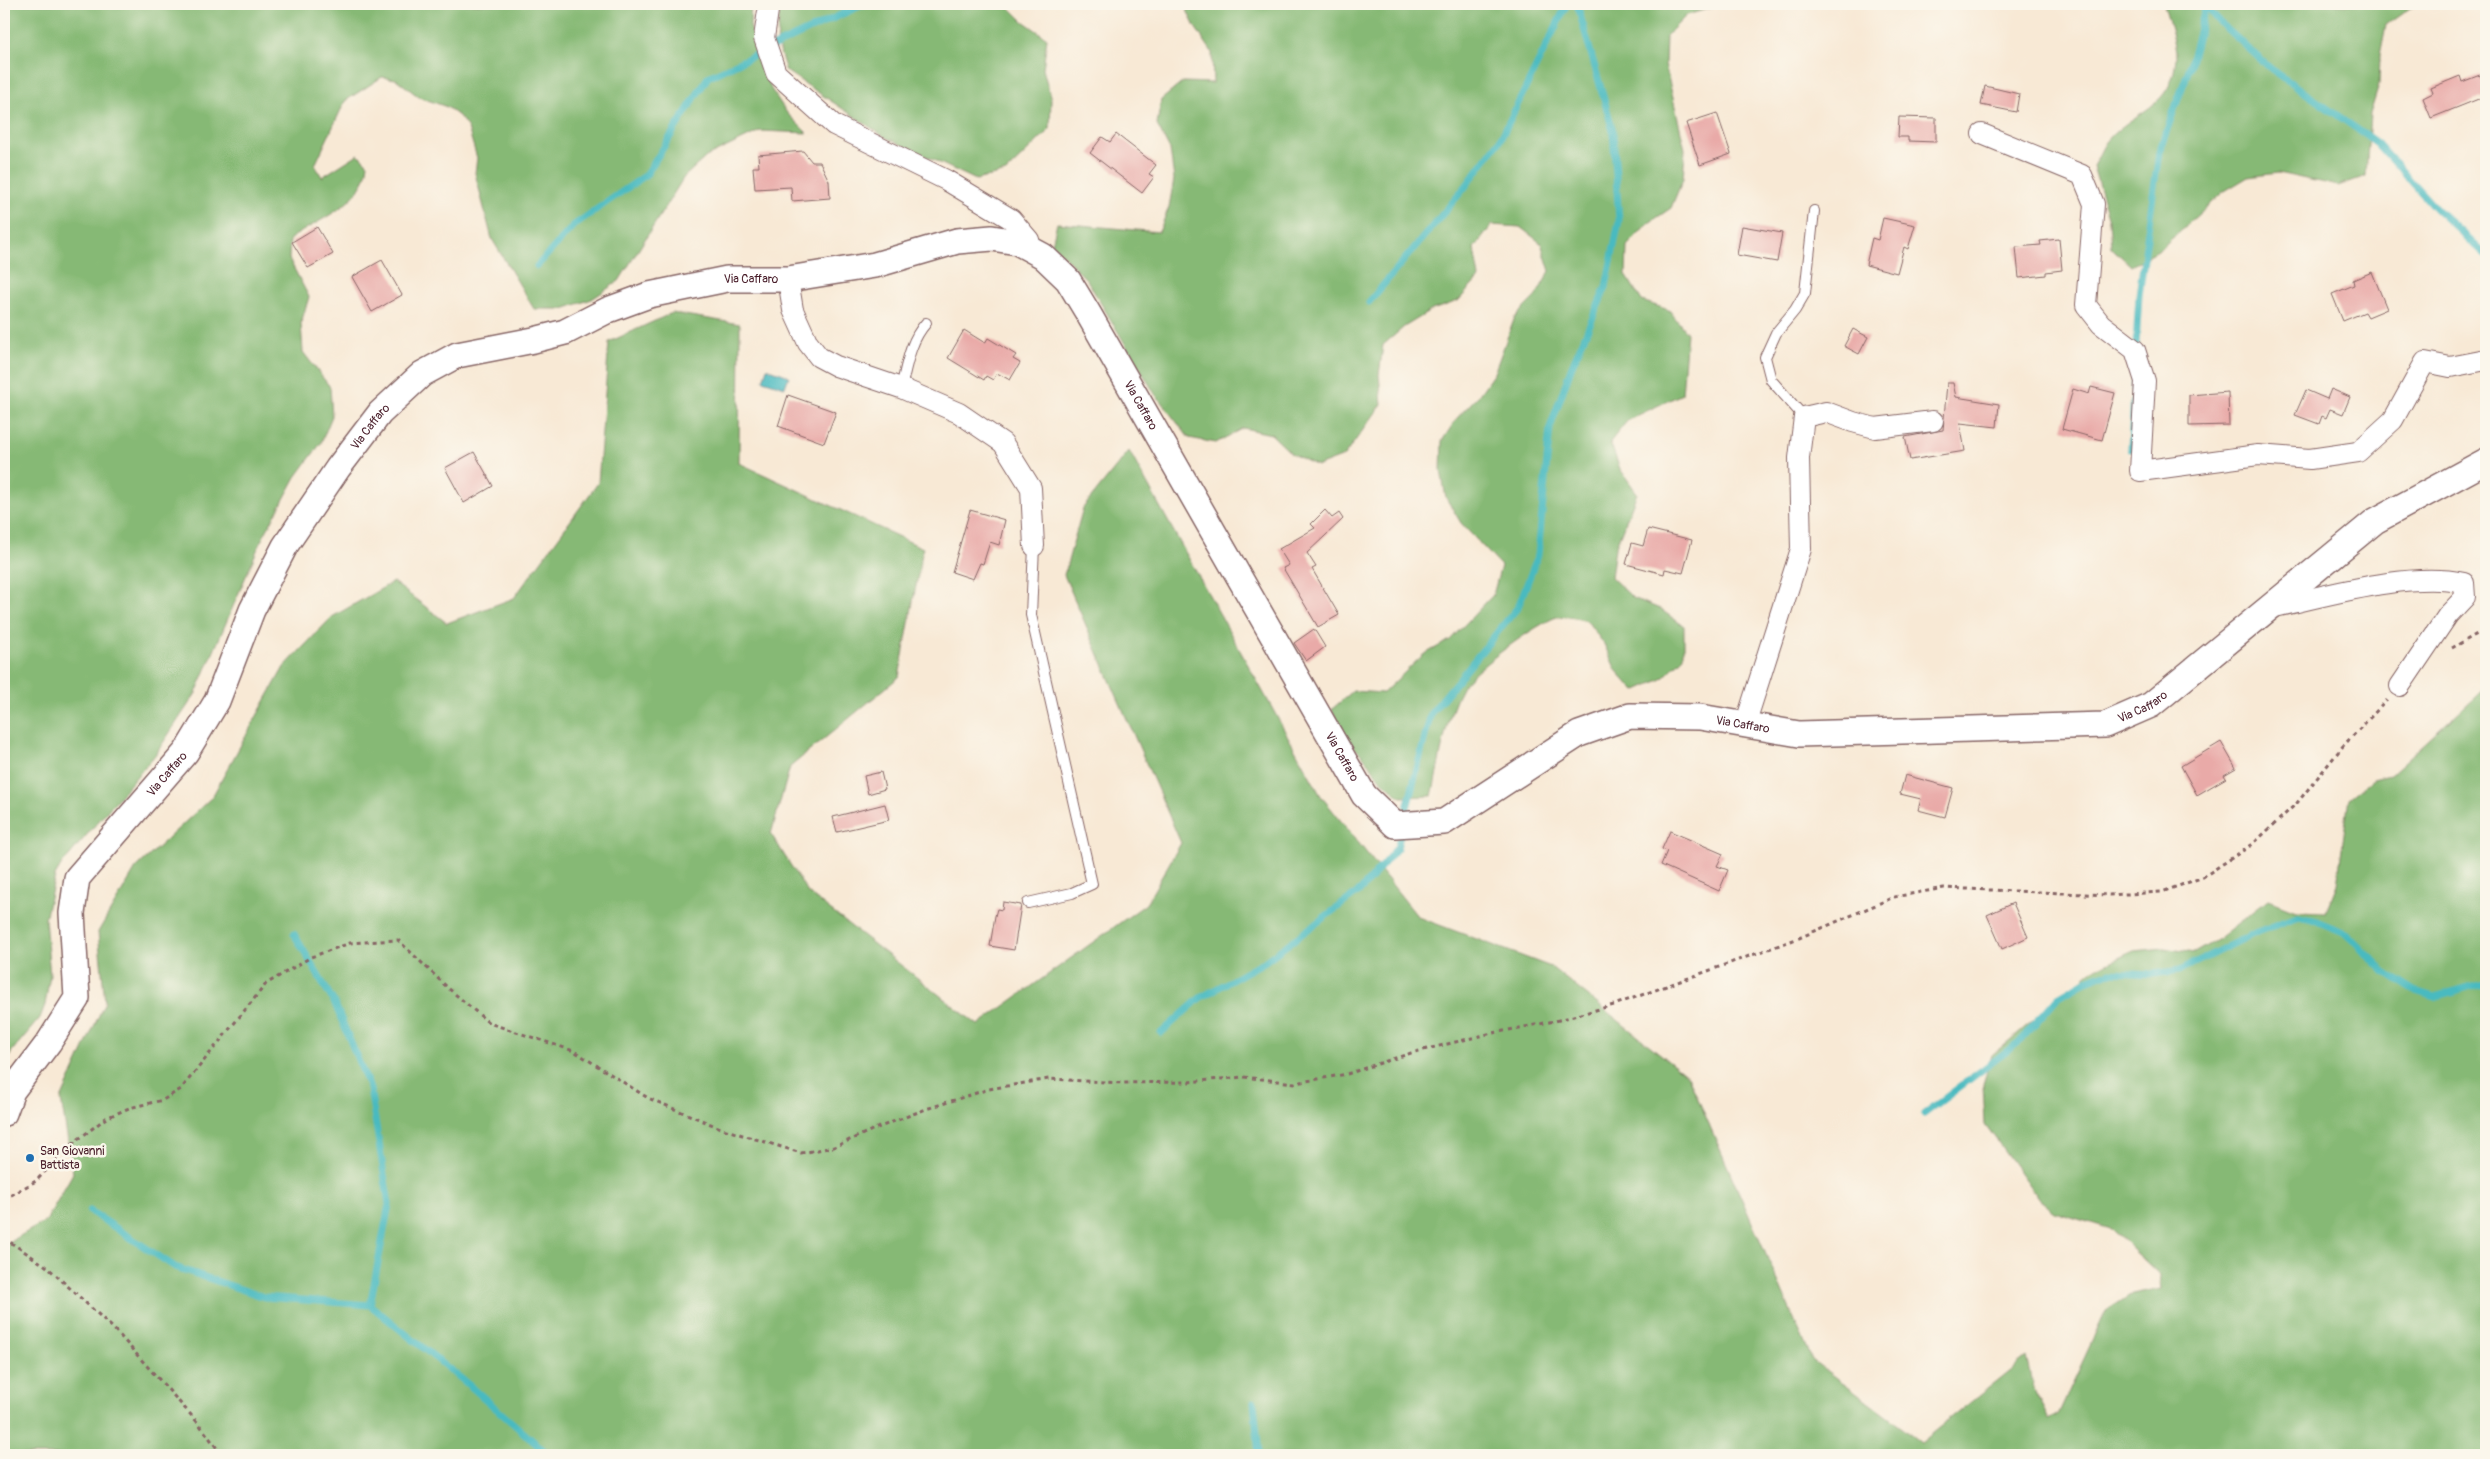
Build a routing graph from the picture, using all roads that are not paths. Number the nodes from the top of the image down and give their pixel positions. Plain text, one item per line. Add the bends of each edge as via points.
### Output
1 (769, 4) edge
2 (1982, 134) dead end
3 (1814, 212) dead end
4 (1032, 252) junction
5 (788, 279) junction
6 (926, 322) dead end
7 (2486, 360) edge
8 (901, 388) junction
9 (1804, 417) junction
10 (1933, 421) dead end
11 (2486, 461) edge
12 (1034, 546) joint
13 (2270, 608) junction
14 (2400, 686) road end
15 (1745, 725) junction
16 (1028, 903) dead end
17 (4, 1113) edge

1 - 4 street via 764,38 776,73 834,125 946,180 1011,219 1029,240
2 - 7 street via 2082,175 2094,204 2086,305 2101,324 2135,350 2145,381 2140,471 2258,455 2310,459 2358,452 2393,420 2424,362 2450,367
3 - 9 lane via 1805,293 1796,310 1776,333 1764,357 1771,380
4 - 5 street, Via Caffaro via 1016,242 992,238 957,241 875,265
4 - 15 street, Via Caffaro via 1043,256 1068,280 1364,795 1395,825 1444,822 1579,734 1630,716 1700,717
5 - 8 street via 793,310 808,343 819,357
5 - 17 street, Via Caffaro via 727,279 650,295 608,310 565,332 457,356 422,374 380,413 285,546 252,610 217,701 186,752 77,878 72,912 77,998 12,1091
6 - 8 lane via 911,346
8 - 12 street via 959,412 1003,443 1031,488
9 - 10 street via 1826,412 1875,428
9 - 15 street via 1799,458 1801,549
11 - 13 street, Via Caffaro via 2375,521
12 - 16 lane via 1031,615 1092,884 1072,893
13 - 14 street via 2377,585 2444,579 2464,584 2465,598 2448,615
13 - 15 street, Via Caffaro via 2151,705 2105,725 1799,734

